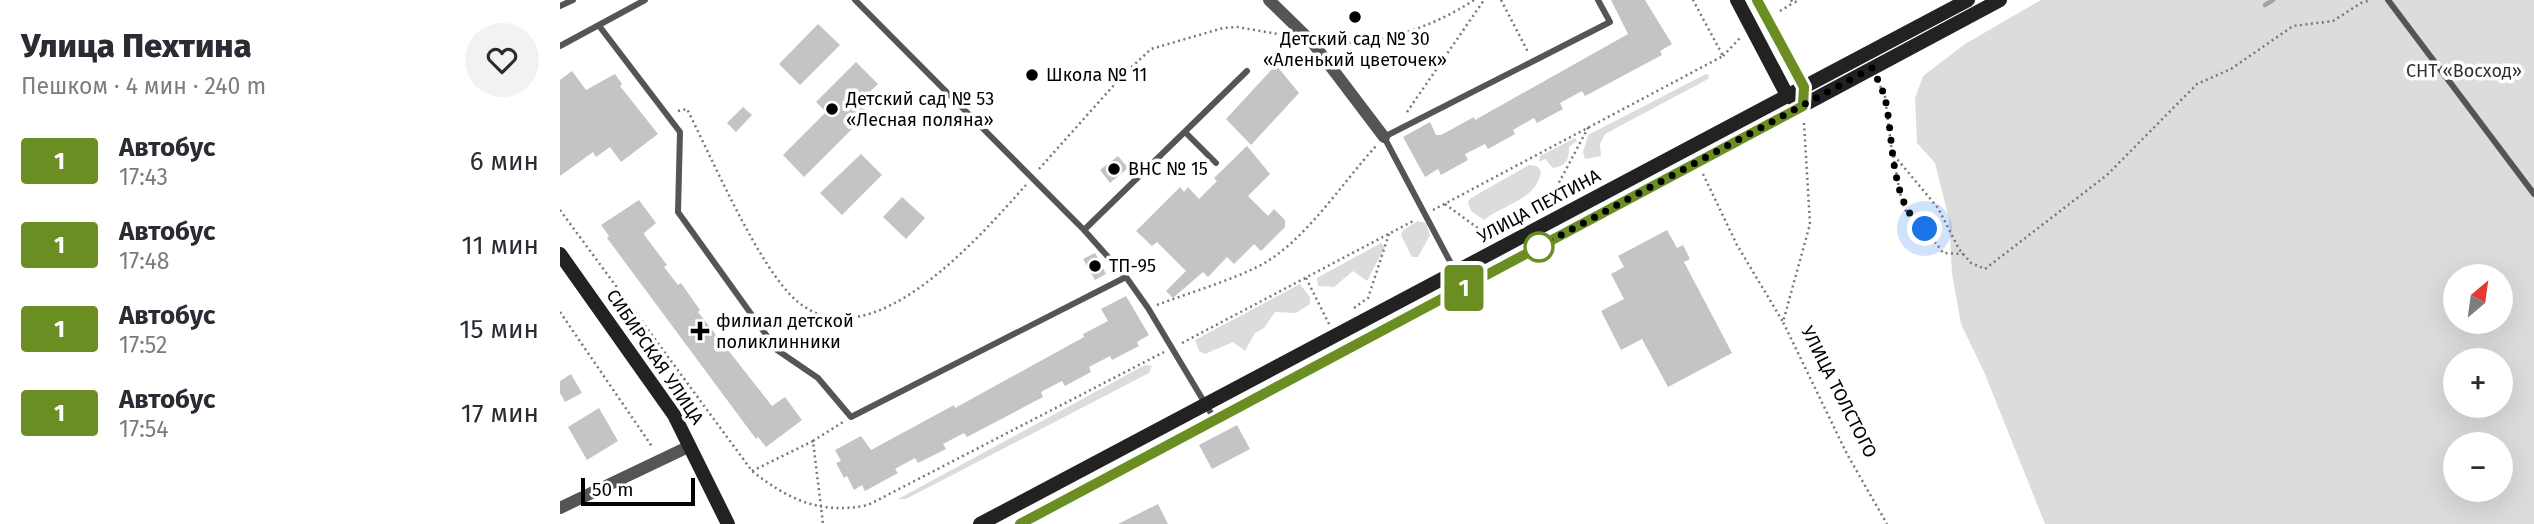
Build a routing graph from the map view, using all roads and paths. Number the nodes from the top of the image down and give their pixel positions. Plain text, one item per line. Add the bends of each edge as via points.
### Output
1 (573, 0) edge
2 (645, 0) edge
3 (855, 0) edge
4 (1269, 0) edge
5 (1474, 0) edge
6 (1500, 0) edge
7 (1598, 0) edge
8 (1737, 0) edge
9 (1757, 0) edge
10 (1791, 0) edge
11 (1800, 0) edge
12 (1968, 0) edge
13 (2000, 0) edge
14 (2371, 0) edge
15 (2388, 0) edge
16 (560, 6) edge
17 (600, 27) junction
18 (1312, 42) junction
19 (560, 46) edge
20 (1532, 61) junction
21 (1872, 68) junction
22 (1247, 71) dead end
23 (1804, 87) junction
24 (1787, 95) junction
25 (1803, 106) junction
26 (666, 114) junction
27 (1589, 126) dead end
28 (1185, 132) junction
29 (1385, 140) junction
30 (1892, 153) junction
31 (1698, 162) junction
32 (1216, 163) dead end
33 (1032, 178) junction
34 (2534, 194) edge
35 (1544, 210) dead end
36 (1084, 230) junction
37 (1389, 234) dead end
38 (560, 254) edge
39 (1963, 254) junction
40 (1456, 273) junction
41 (1126, 278) junction
42 (1306, 278) dead end
43 (1464, 288) junction
44 (1148, 308) junction
45 (560, 312) edge
46 (1349, 312) dead end
47 (1339, 318) dead end
48 (1783, 322) junction
49 (1207, 404) junction
50 (850, 417) junction
51 (1215, 420) junction
52 (813, 441) junction
53 (690, 446) junction
54 (660, 460) junction
55 (752, 471) dead end
56 (560, 508) edge
57 (729, 524) edge
58 (823, 524) edge
59 (980, 524) edge
60 (1020, 524) edge
61 (1887, 524) edge

1 - 16 lane
2 - 17 lane
3 - 33 lane
4 - 18 street
5 - 18 path via 1429,25 1394,37 1354,43
6 - 20 path
7 - 20 lane via 1610,22
8 - 24 street
9 - 23 street
10 - 11 path
12 - 23 street, УЛИЦА ПЕХТИНА
13 - 21 street, УЛИЦА ПЕХТИНА
14 - 39 path via 2333,21 2293,26 2231,69 2197,84 2107,176 1985,269
15 - 34 lane
17 - 19 lane
17 - 26 lane
18 - 29 street
18 - 33 path via 1237,27 1151,50
20 - 29 lane
21 - 25 street, УЛИЦА ПЕХТИНА
21 - 30 path via 1885,97
22 - 28 lane
23 - 24 street, УЛИЦА ПЕХТИНА
23 - 25 street
24 - 25 street
24 - 40 street, УЛИЦА ПЕХТИНА
25 - 31 street, УЛИЦА ПЕХТИНА
25 - 48 path, УЛИЦА ТОЛСТОГО via 1810,224
26 - 33 path via 687,109 772,271 797,302 834,320 873,313 943,269 982,235
26 - 50 lane via 680,132 678,212 777,351 818,378
27 - 35 path
28 - 32 lane
28 - 36 lane
29 - 40 lane
29 - 44 path via 1305,228 1260,265
30 - 39 path via 1938,208
30 - 39 path via 1904,204 1913,221 1943,253
31 - 43 street, УЛИЦА ПЕХТИНА
31 - 48 path via 1737,245
33 - 36 lane
36 - 41 lane
37 - 46 path via 1368,298
38 - 53 street, СИБИРСКАЯ УЛИЦА via 674,415
40 - 43 lane
40 - 49 street, УЛИЦА ПЕХТИНА
41 - 44 lane
41 - 50 lane
42 - 47 path via 1329,325
43 - 51 street, УЛИЦА ПЕХТИНА
44 - 49 lane
45 - 54 path
48 - 61 path, УЛИЦА ТОЛСТОГО via 1847,454
49 - 51 lane
49 - 59 street, УЛИЦА ПЕХТИНА
50 - 52 path
51 - 60 street, УЛИЦА ПЕХТИНА
52 - 55 path
52 - 58 path
53 - 54 street
53 - 57 street, СИБИРСКАЯ УЛИЦА
54 - 56 street

